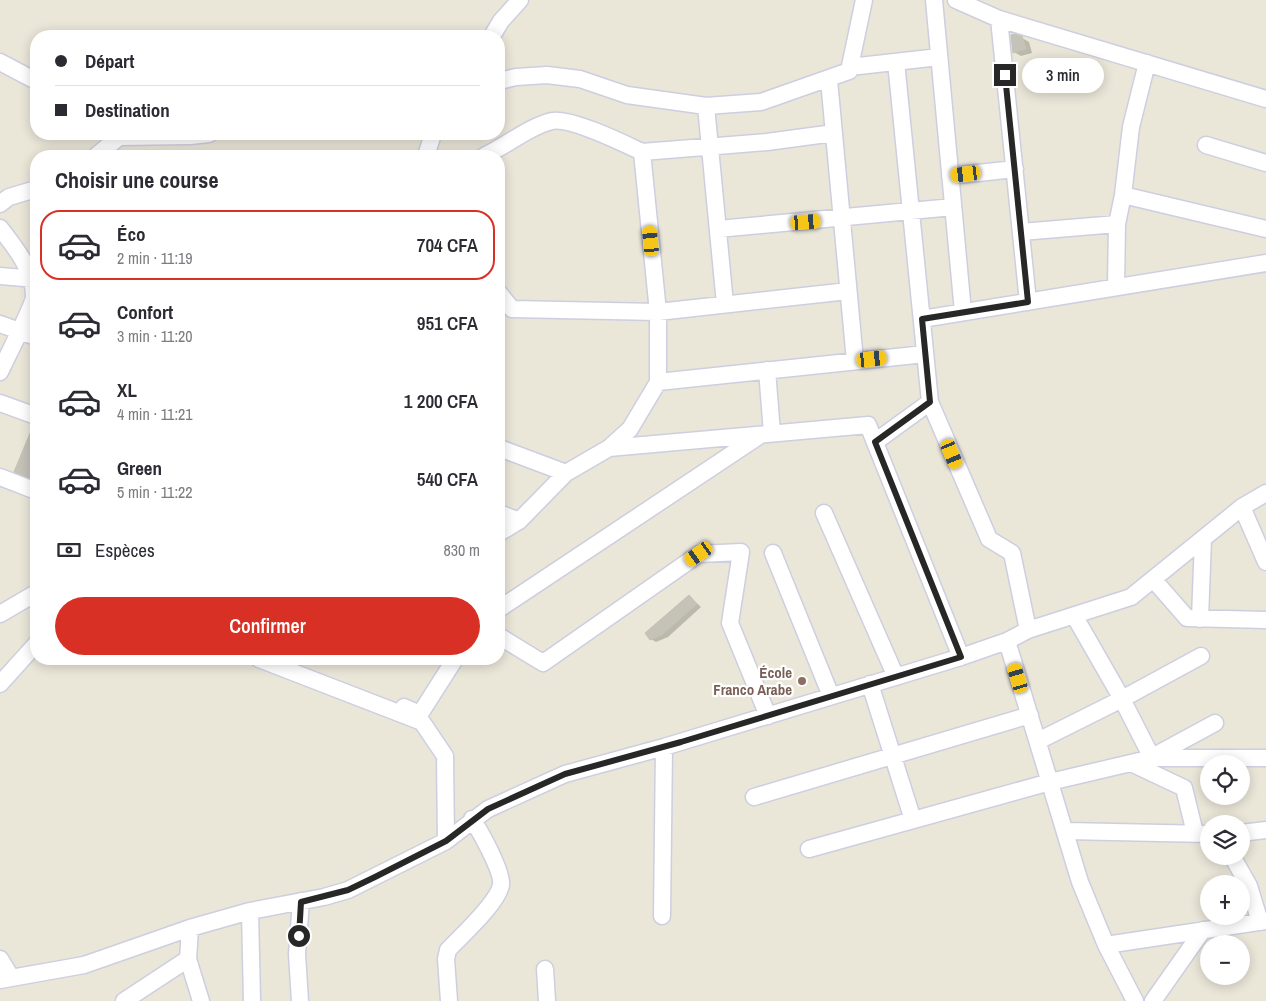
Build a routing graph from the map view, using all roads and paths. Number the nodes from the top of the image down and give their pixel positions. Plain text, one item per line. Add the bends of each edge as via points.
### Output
1 (520, 0) edge
2 (864, 0) edge
3 (934, 0) edge
4 (956, 0) edge
5 (999, 19) junction
6 (496, 30) edge
7 (939, 57) junction
8 (0, 62) edge
9 (896, 62) junction
10 (1147, 63) junction
11 (850, 67) junction
12 (30, 78) edge
13 (505, 80) edge
14 (829, 80) junction
15 (1266, 99) edge
16 (706, 106) junction
17 (834, 133) junction
18 (115, 140) edge
19 (1206, 145) dead end
20 (710, 148) junction
21 (103, 150) edge
22 (495, 150) edge
23 (642, 152) junction
24 (1266, 163) edge
25 (1015, 169) junction
26 (950, 176) junction
27 (30, 191) edge
28 (1123, 195) junction
29 (0, 204) edge
30 (954, 207) junction
31 (911, 212) junction
32 (842, 219) junction
33 (1117, 224) junction
34 (0, 228) edge
35 (718, 229) junction
36 (1266, 229) edge
37 (1021, 232) junction
38 (1266, 263) edge
39 (30, 273) edge
40 (0, 276) edge
41 (30, 279) edge
42 (1116, 287) junction
43 (848, 291) junction
44 (505, 300) edge
45 (1028, 302) junction
46 (725, 304) junction
47 (30, 307) edge
48 (658, 312) junction
49 (963, 312) junction
50 (922, 319) junction
51 (0, 324) edge
52 (18, 332) junction
53 (30, 335) edge
54 (925, 354) junction
55 (854, 361) junction
56 (767, 370) junction
57 (0, 372) edge
58 (658, 382) junction
59 (930, 402) junction
60 (0, 403) edge
61 (30, 414) edge
62 (767, 434) junction
63 (875, 442) junction
64 (610, 448) junction
65 (505, 450) edge
66 (566, 473) junction
67 (0, 477) edge
68 (30, 489) edge
69 (1266, 493) edge
70 (1242, 507) junction
71 (824, 513) dead end
72 (505, 516) edge
73 (518, 521) junction
74 (505, 529) edge
75 (1203, 539) junction
76 (773, 553) dead end
77 (1266, 562) edge
78 (1153, 579) junction
79 (30, 596) edge
80 (505, 601) edge
81 (0, 614) edge
82 (1075, 617) junction
83 (1200, 618) junction
84 (1266, 620) edge
85 (1028, 630) junction
86 (505, 640) edge
87 (1007, 641) junction
88 (30, 651) edge
89 (1201, 656) dead end
90 (961, 657) junction
91 (275, 665) edge
92 (302, 665) edge
93 (451, 665) edge
94 (896, 677) junction
95 (0, 684) edge
96 (870, 684) junction
97 (831, 696) junction
98 (1122, 699) junction
99 (1030, 715) junction
100 (768, 716) junction
101 (1215, 723) dead end
102 (1038, 741) junction
103 (664, 747) junction
104 (893, 756) junction
105 (1152, 758) junction
106 (1266, 758) edge
107 (1131, 763) junction
108 (1050, 782) junction
109 (754, 797) dead end
110 (472, 819) junction
111 (913, 820) junction
112 (1200, 828) edge
113 (1266, 830) edge
114 (1066, 831) junction
115 (1250, 832) edge
116 (1200, 833) edge
117 (446, 841) junction
118 (809, 849) dead end
119 (1237, 865) edge
120 (301, 902) junction
121 (250, 911) junction
122 (662, 916) dead end
123 (1263, 921) edge
124 (190, 928) junction
125 (1203, 930) junction
126 (1106, 945) junction
127 (0, 959) edge
128 (188, 959) junction
129 (544, 970) dead end
130 (6, 978) edge
131 (124, 1001) edge
132 (201, 1001) edge
133 (252, 1001) edge
134 (300, 1001) edge
135 (448, 1001) edge
136 (546, 1001) edge
137 (1136, 1001) edge
138 (1153, 1001) edge

1 - 6 street
2 - 11 street
3 - 7 street
4 - 5 street
5 - 10 street
5 - 25 street
7 - 9 street
7 - 26 street
8 - 12 street
9 - 11 street
9 - 31 street
10 - 15 street
10 - 28 street via 1131,128
11 - 14 street via 849,72
13 - 16 street via 548,75 572,78 627,95
14 - 16 street via 761,102
14 - 17 street
16 - 20 street
17 - 20 street
17 - 32 street
18 - 21 street
19 - 24 street
20 - 23 street
20 - 35 street
22 - 23 street via 554,121 604,134
23 - 48 street
25 - 26 street
25 - 37 street
26 - 30 street
27 - 29 street via 9,197
28 - 33 street
28 - 36 street
30 - 31 street
30 - 49 street
31 - 32 street
31 - 50 street
32 - 35 street
32 - 43 street
33 - 37 street
33 - 42 street
34 - 39 street
35 - 46 street
37 - 45 street
38 - 42 street
40 - 41 street
42 - 45 street
43 - 46 street
43 - 55 street
44 - 48 street via 512,308
45 - 49 street
46 - 48 street
47 - 52 street
48 - 58 street
49 - 50 street
50 - 54 street
51 - 52 street
52 - 53 street
52 - 57 street
54 - 55 street
54 - 59 street
55 - 56 street
56 - 58 street
56 - 62 street
58 - 64 street via 630,429
59 - 63 street
59 - 85 street via 989,539 1012,553
60 - 61 street
62 - 63 street via 868,425
62 - 64 street
62 - 80 street
63 - 90 street
64 - 66 street
65 - 66 street
66 - 73 street
67 - 68 street
69 - 70 street
70 - 75 street
70 - 77 street
71 - 94 street
72 - 73 street
73 - 74 street
75 - 78 street
75 - 83 street
76 - 97 street
78 - 82 street via 1131,597
78 - 83 street via 1187,618
79 - 81 street
82 - 85 street
82 - 98 street
83 - 84 street
85 - 87 street
86 - 100 street via 543,663 699,554 741,552 730,623
87 - 90 street
87 - 99 street
88 - 95 street
89 - 98 street
90 - 94 street
91 - 117 street via 422,722 446,756
92 - 93 street via 420,714
94 - 96 street
96 - 97 street
96 - 104 street
97 - 100 street
98 - 102 street
98 - 105 street
99 - 102 street
99 - 104 street
100 - 103 street
101 - 105 street
102 - 108 street
103 - 110 street via 565,774
103 - 122 street
104 - 109 street
104 - 111 street
105 - 106 street
105 - 107 street
107 - 108 street
107 - 112 street via 1184,788
108 - 111 street
108 - 114 street
110 - 117 street
110 - 135 street via 488,846 501,884 497,896 448,950
111 - 118 street
113 - 115 street
114 - 116 street
114 - 126 street via 1080,882
117 - 120 street via 348,890
119 - 123 street
120 - 121 street
120 - 134 street
121 - 124 street
121 - 133 street
123 - 125 street
124 - 128 street
124 - 130 street via 84,965
125 - 126 street
125 - 138 street
126 - 137 street
127 - 130 street
128 - 131 street
128 - 132 street
129 - 136 street

